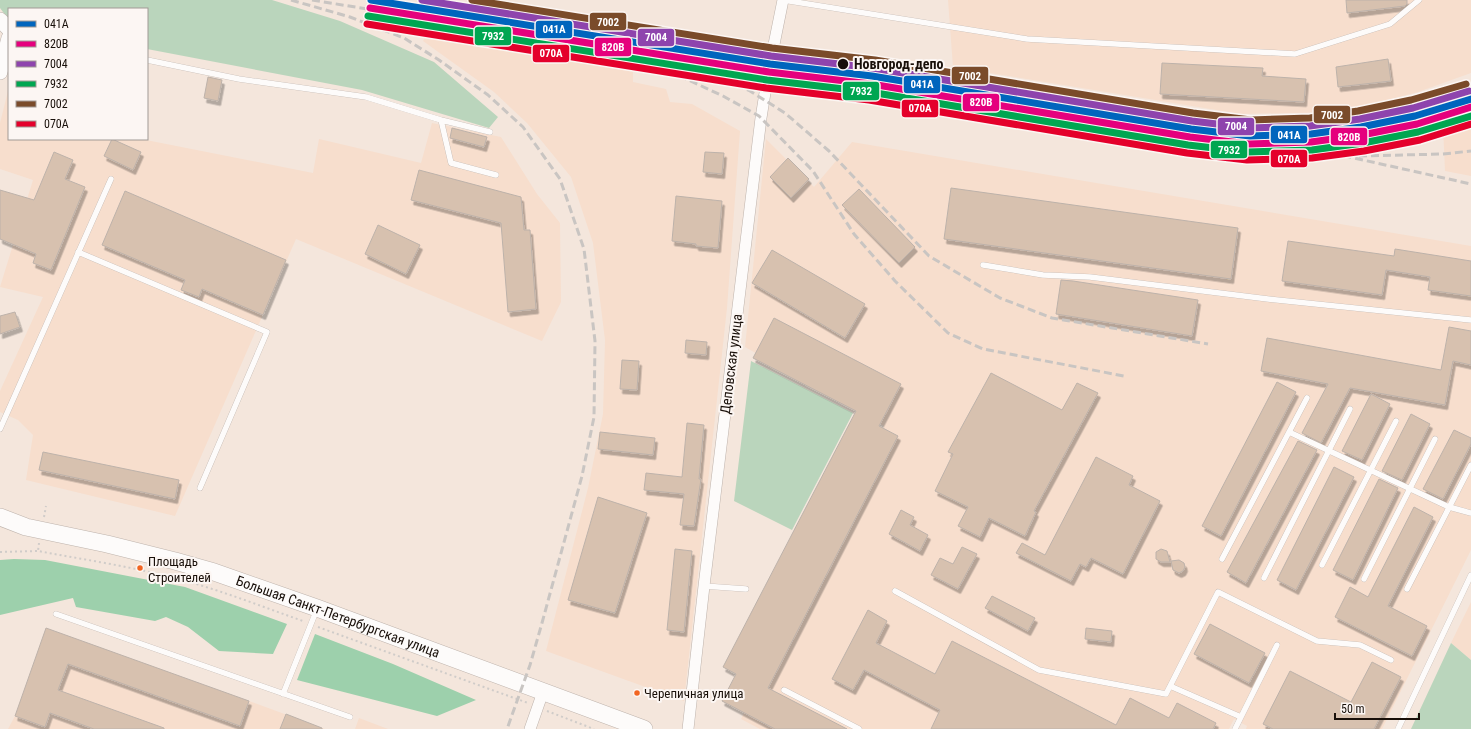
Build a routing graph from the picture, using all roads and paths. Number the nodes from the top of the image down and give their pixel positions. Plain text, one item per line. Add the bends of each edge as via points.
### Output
1 (783, 0) edge
2 (1419, 0) edge
3 (0, 20) edge
4 (8, 29) edge
5 (8, 42) edge
6 (148, 60) edge
7 (0, 72) edge
8 (441, 120) junction
9 (490, 132) dead end
10 (496, 175) dead end
11 (111, 179) dead end
12 (78, 252) junction
13 (983, 265) dead end
14 (1471, 320) edge
15 (1306, 398) dead end
16 (1350, 409) dead end
17 (1396, 421) dead end
18 (0, 429) edge
19 (1289, 432) junction
20 (1435, 439) dead end
21 (1329, 451) junction
22 (1471, 465) edge
23 (1371, 470) junction
24 (200, 488) dead end
25 (1410, 489) junction
26 (46, 506) dead end
27 (1448, 507) junction
28 (1471, 513) edge
29 (0, 517) edge
30 (0, 529) edge
31 (34, 529) junction
32 (38, 551) junction
33 (0, 552) edge
34 (1222, 559) dead end
35 (1322, 565) dead end
36 (1471, 575) edge
37 (1264, 578) dead end
38 (1364, 579) dead end
39 (704, 586) junction
40 (746, 589) dead end
41 (1407, 589) dead end
42 (895, 591) dead end
43 (317, 608) junction
44 (56, 614) dead end
45 (311, 624) junction
46 (1276, 645) dead end
47 (1391, 660) dead end
48 (1170, 686) junction
49 (784, 690) dead end
50 (283, 694) junction
51 (540, 699) junction
52 (350, 717) dead end
53 (1241, 717) junction
54 (530, 729) edge
55 (594, 729) edge
56 (644, 729) edge
57 (688, 729) edge
58 (859, 729) edge
59 (1235, 729) edge
60 (1398, 729) edge

1 - 2 lane via 1027,39 1295,54 1390,24
1 - 39 street, Деповская улица via 761,118
3 - 4 street
5 - 7 street
6 - 8 lane via 239,79 366,97
8 - 9 lane
8 - 10 lane via 451,162
11 - 12 lane
12 - 18 lane
12 - 24 lane via 267,332
13 - 14 lane via 1043,275 1090,277
15 - 19 lane
16 - 21 lane
17 - 23 lane
19 - 21 lane
19 - 34 lane
20 - 25 lane
21 - 23 lane
21 - 37 lane
22 - 27 lane
23 - 25 lane
23 - 35 lane
25 - 27 lane
25 - 38 lane
26 - 31 path
27 - 28 lane
27 - 41 lane
29 - 31 main road, Большая Санкт-Петербургская улица
30 - 31 main road, Большая Санкт-Петербургская улица
31 - 32 path
31 - 43 main road, Большая Санкт-Петербургская улица via 175,561
32 - 33 path
32 - 45 path via 182,580
36 - 60 lane
39 - 40 lane
39 - 57 street, Деповская улица
42 - 48 lane via 1039,670 1166,694
43 - 45 lane
43 - 51 main road, Большая Санкт-Петербургская улица
44 - 50 lane
45 - 50 lane
45 - 51 path
46 - 53 lane
47 - 48 lane via 1360,645 1317,641 1218,592
48 - 53 lane
49 - 58 lane
50 - 52 lane
51 - 54 street
51 - 55 path
51 - 56 main road, Большая Санкт-Петербургская улица
53 - 59 lane

